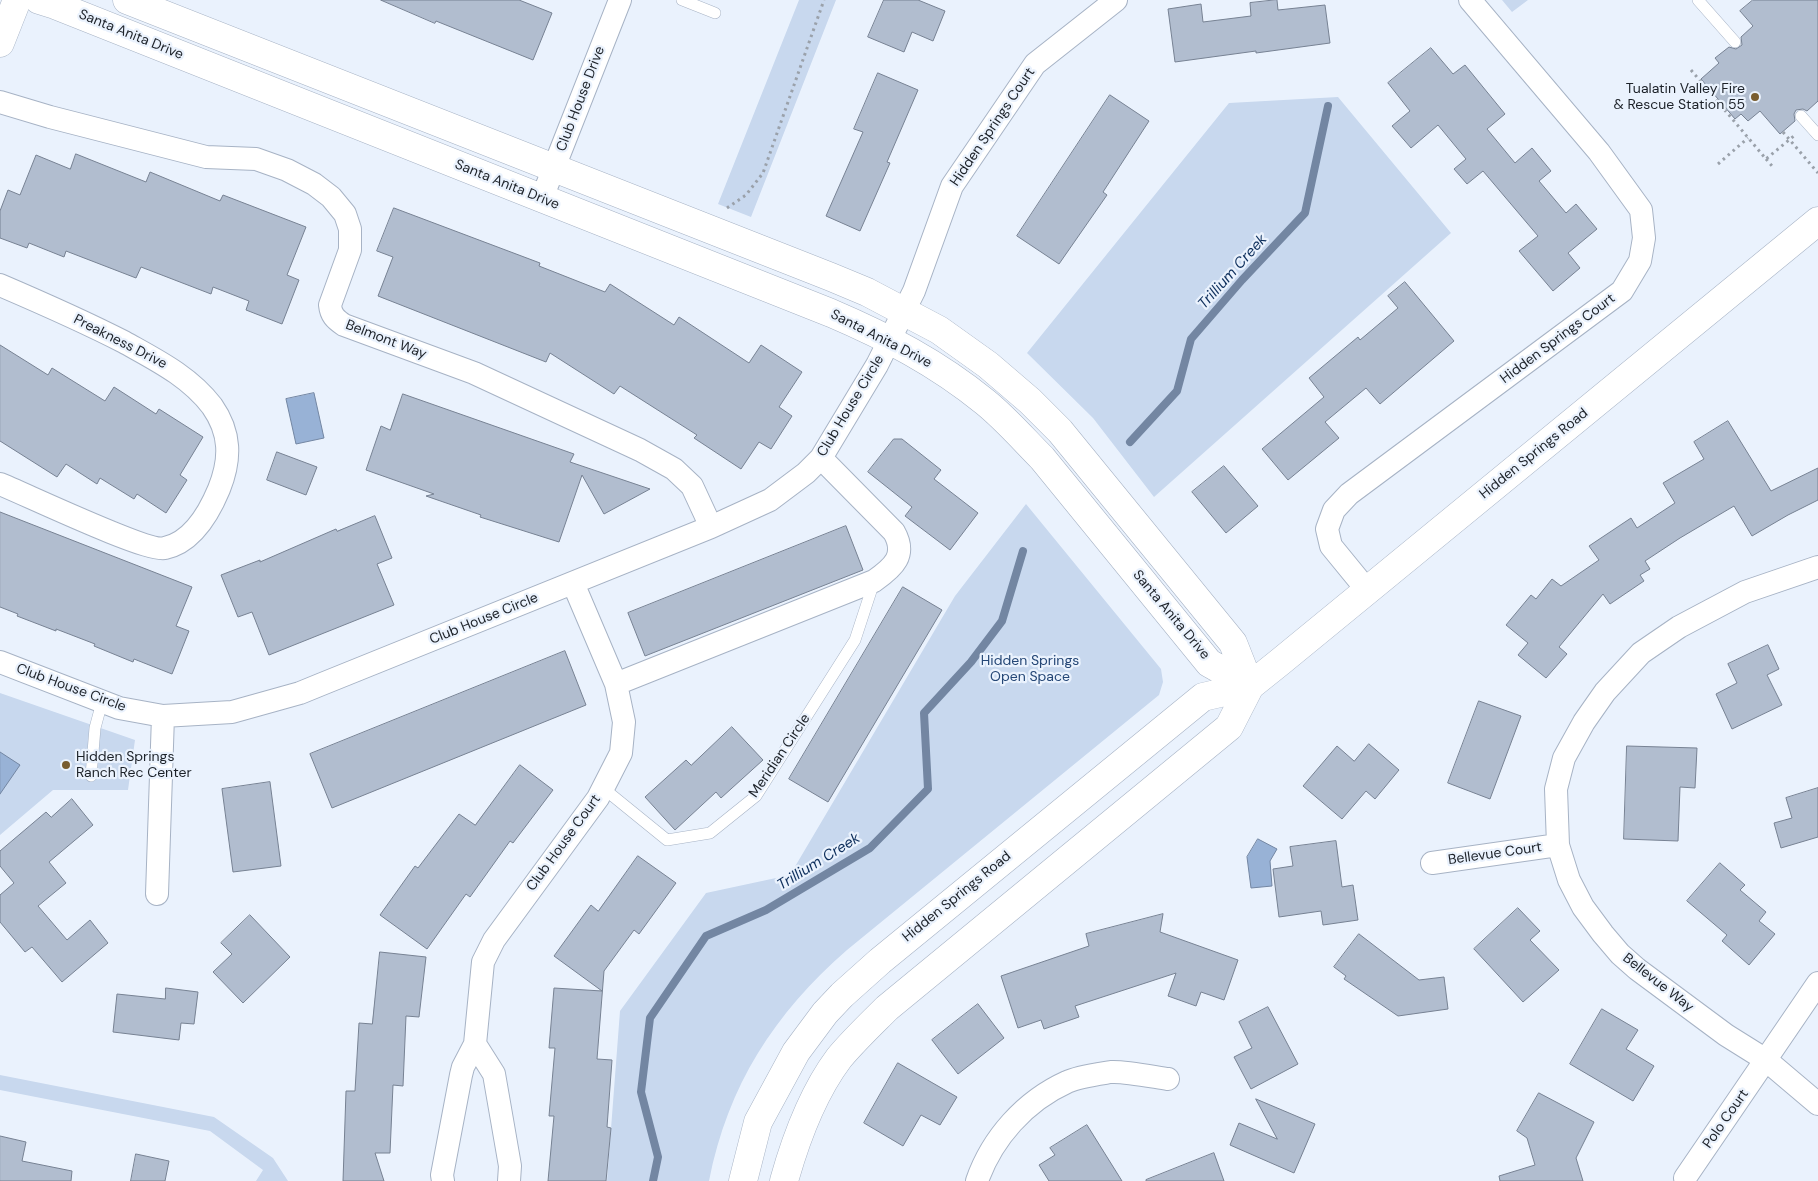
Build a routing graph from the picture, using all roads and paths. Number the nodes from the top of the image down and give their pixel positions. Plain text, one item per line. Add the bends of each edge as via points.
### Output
1 (17, 0) edge
2 (39, 0) edge
3 (127, 0) edge
4 (620, 0) edge
5 (682, 0) edge
6 (824, 0) edge
7 (1116, 0) edge
8 (1470, 0) edge
9 (1698, 0) edge
10 (715, 13) dead end
11 (1735, 42) dead end
12 (0, 44) edge
13 (1691, 70) dead end
14 (0, 102) edge
15 (1801, 116) dead end
16 (1783, 132) dead end
17 (1796, 134) dead end
18 (1818, 136) edge
19 (1748, 138) junction
20 (1790, 139) junction
21 (1766, 159) junction
22 (1718, 164) dead end
23 (1772, 166) dead end
24 (554, 167) junction
25 (1818, 173) edge
26 (542, 198) junction
27 (724, 209) dead end
28 (1818, 221) edge
29 (0, 285) edge
30 (904, 311) junction
31 (890, 341) junction
32 (821, 458) junction
33 (0, 484) edge
34 (711, 528) junction
35 (1818, 567) edge
36 (874, 580) junction
37 (573, 583) junction
38 (1367, 590) junction
39 (0, 662) edge
40 (616, 684) junction
41 (1250, 686) junction
42 (102, 702) junction
43 (163, 716) junction
44 (91, 776) dead end
45 (603, 788) junction
46 (1558, 846) junction
47 (1432, 863) dead end
48 (157, 894) dead end
49 (1818, 984) edge
50 (475, 1044) junction
51 (1766, 1060) junction
52 (1168, 1078) dead end
53 (1818, 1104) edge
54 (1685, 1178) dead end
55 (443, 1181) edge
56 (509, 1181) edge
57 (743, 1181) edge
58 (784, 1181) edge
59 (977, 1181) edge

1 - 12 main road
2 - 26 main road, Santa Anita Drive
3 - 24 main road
4 - 24 street, Club House Drive
5 - 10 lane
6 - 27 path via 763,173 746,195
7 - 30 street, Hidden Springs Court via 1035,64 952,186
8 - 38 street, Hidden Springs Court via 1599,152 1641,210 1642,254 1622,292 1357,488 1334,510 1327,529 1331,546
9 - 11 lane
13 - 19 path
14 - 34 street, Belmont Way via 206,157 256,158 314,184 345,214 350,229 350,250 330,305 336,320 474,373 640,450 674,469 692,486
15 - 18 lane
16 - 20 path
17 - 20 path
19 - 21 path
19 - 22 path
20 - 21 path
20 - 25 path
21 - 23 path
24 - 26 street, Club House Drive
24 - 30 main road via 867,292
26 - 31 main road, Santa Anita Drive via 831,313
28 - 38 main road, Hidden Springs Road
29 - 33 street, Preakness Drive via 90,325 169,366 212,406 224,428 228,458 204,518 191,534 163,549 136,542
30 - 31 street, Hidden Springs Court
30 - 41 main road via 939,330 988,365 1060,431 1233,643
31 - 32 street, Club House Circle
31 - 41 main road, Santa Anita Drive via 925,359 987,404 1042,458 1209,663
32 - 34 street, Club House Circle via 770,500
32 - 36 street via 894,532 899,542 900,552 896,560
34 - 37 street, Club House Circle
35 - 46 street, Bellevue Way via 1745,592 1679,627 1640,654 1605,692 1564,758 1556,789
36 - 40 street
36 - 45 lane, Meridian Circle via 855,640 756,796 710,833 667,840
37 - 40 street, Club House Court
37 - 43 street, Club House Circle via 300,693 232,712
38 - 41 main road, Hidden Springs Road
39 - 42 street, Club House Circle
40 - 45 street, Club House Court via 624,722 621,753
41 - 57 main road, Hidden Springs Road via 1203,697 917,930 842,996 796,1052 758,1122
41 - 58 main road, Hidden Springs Road via 1230,726 887,1008 858,1036 839,1059 813,1102
42 - 43 street, Club House Circle
42 - 44 lane via 95,728
43 - 48 street
45 - 50 street, Club House Court via 494,940 483,962
46 - 47 street, Bellevue Court
46 - 51 street, Bellevue Way via 1568,880 1583,908 1620,954 1726,1035
49 - 51 street, Polo Court
50 - 55 street, Club House Court via 461,1076
50 - 56 street via 494,1074 510,1166
51 - 53 street, Bellevue Way
51 - 54 street, Polo Court
52 - 59 street via 1113,1072 1068,1081 1039,1099 1000,1135

